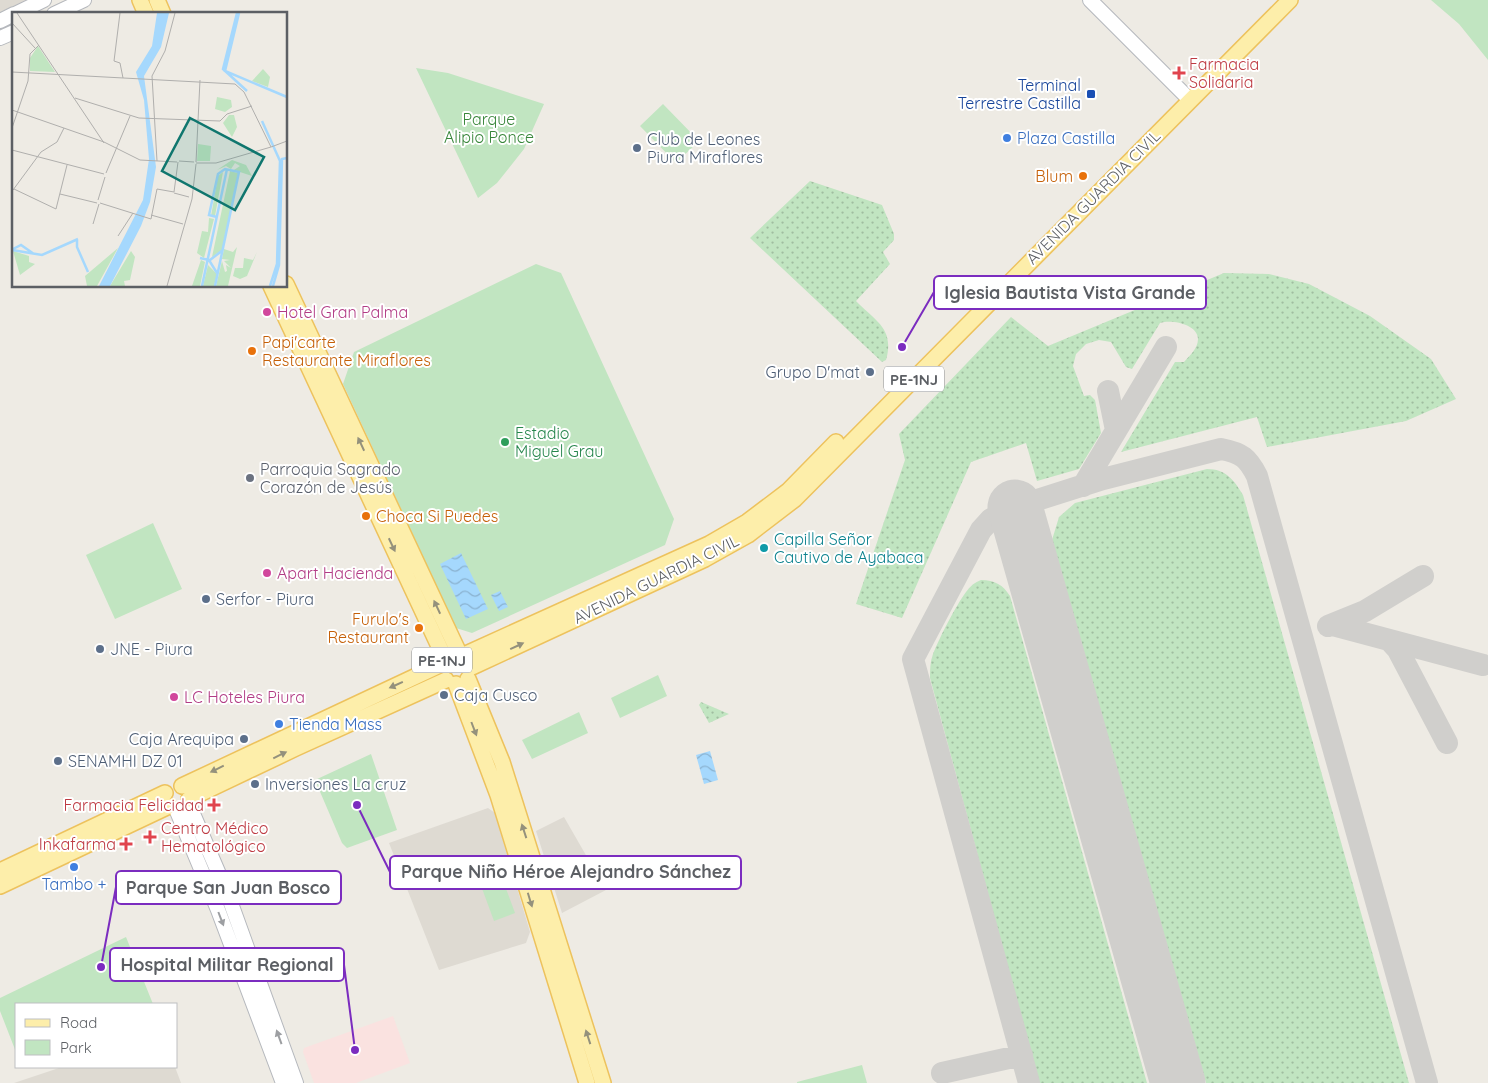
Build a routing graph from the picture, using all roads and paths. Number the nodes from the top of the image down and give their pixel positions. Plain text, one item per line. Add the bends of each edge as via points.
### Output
1 (44, 0) edge
2 (84, 0) edge
3 (140, 0) edge
4 (158, 0) edge
5 (1090, 0) edge
6 (1276, 0) edge
7 (1290, 0) edge
8 (18, 12) edge
9 (58, 12) edge
10 (145, 12) edge
11 (163, 12) edge
12 (12, 15) edge
13 (0, 21) edge
14 (12, 33) edge
15 (0, 38) edge
16 (1186, 97) junction
17 (272, 288) edge
18 (288, 288) edge
19 (456, 667) junction
20 (178, 799) junction
21 (25, 867) junction
22 (0, 871) edge
23 (0, 886) edge
24 (283, 1083) edge
25 (296, 1083) edge
26 (587, 1083) edge
27 (603, 1083) edge

1 - 8 main road
2 - 9 main road
3 - 10 main road
4 - 11 main road
5 - 16 main road
6 - 16 main road, AVENIDA GUARDIA CIVIL / PE-1NJ
7 - 16 main road, AVENIDA GUARDIA CIVIL / PE-1NJ
12 - 13 main road
14 - 15 main road
16 - 19 main road, AVENIDA GUARDIA CIVIL / PE-1NJ via 900,385 795,499 748,535 705,559
17 -> 19 main road
19 -> 18 main road
19 - 20 main road, AVENIDA GUARDIA CIVIL via 240,766
19 -> 26 main road, PE-1NJ
27 -> 19 main road, PE-1NJ via 502,762
20 - 21 main road, AVENIDA GUARDIA CIVIL
20 -> 24 main road
25 -> 20 main road via 228,895
21 - 22 main road, AVENIDA GUARDIA CIVIL
21 - 23 main road, AVENIDA GUARDIA CIVIL

